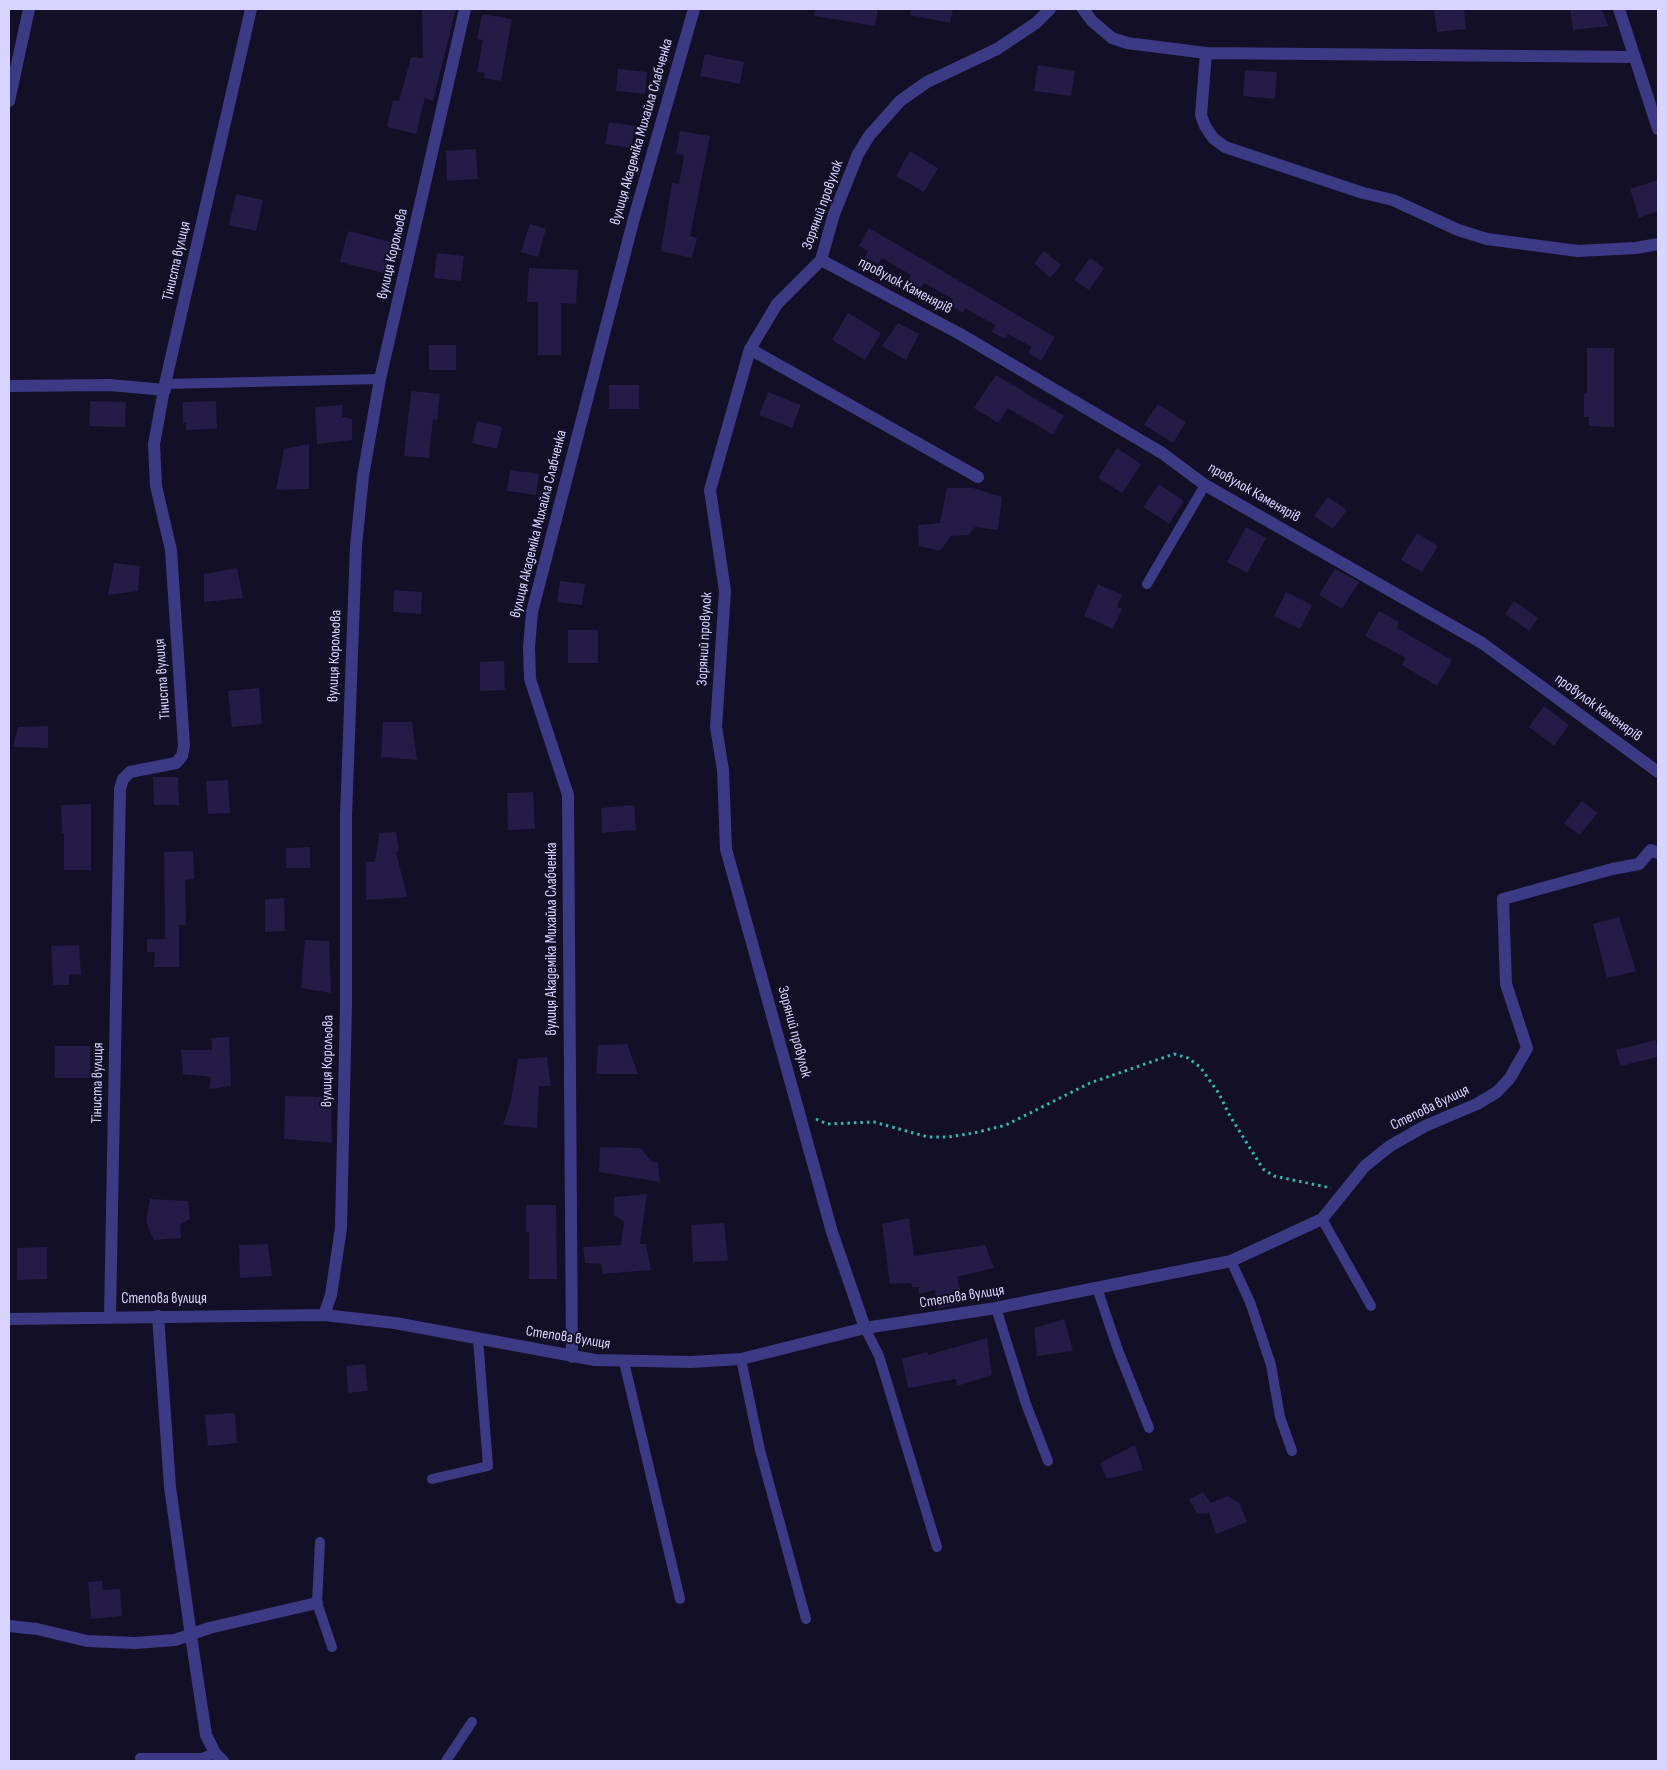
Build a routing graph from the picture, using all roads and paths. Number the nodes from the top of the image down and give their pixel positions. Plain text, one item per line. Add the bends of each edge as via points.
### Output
1 (29, 9) edge
2 (251, 9) edge
3 (465, 9) edge
4 (694, 9) edge
5 (1050, 9) edge
6 (1083, 9) edge
7 (1619, 9) edge
8 (1206, 53) junction
9 (1634, 57) junction
10 (9, 100) edge
11 (1658, 129) edge
12 (1658, 244) edge
13 (821, 260) junction
14 (750, 349) junction
15 (380, 379) junction
16 (9, 386) edge
17 (165, 387) junction
18 (978, 477) dead end
19 (1205, 485) junction
20 (1147, 584) dead end
21 (1658, 772) edge
22 (1658, 853) edge
23 (797, 1110) junction
24 (1343, 1191) junction
25 (1322, 1219) junction
26 (1231, 1261) junction
27 (1097, 1288) junction
28 (1371, 1306) dead end
29 (996, 1308) junction
30 (324, 1315) junction
31 (110, 1316) junction
32 (158, 1316) junction
33 (9, 1319) edge
34 (865, 1328) junction
35 (478, 1339) junction
36 (572, 1357) junction
37 (741, 1359) junction
38 (624, 1362) junction
39 (1149, 1428) dead end
40 (1292, 1451) dead end
41 (1048, 1461) dead end
42 (432, 1479) dead end
43 (320, 1542) dead end
44 (937, 1548) dead end
45 (680, 1599) dead end
46 (317, 1603) junction
47 (806, 1619) dead end
48 (9, 1626) edge
49 (191, 1636) junction
50 (332, 1647) dead end
51 (472, 1722) dead end
52 (219, 1757) edge
53 (140, 1758) dead end
54 (446, 1761) edge

1 - 10 street
2 - 17 street, Тіниста вулиця
3 - 15 street, вулиця Корольова
4 - 36 street, вулиця Академіка Михайла Слабченка via 634,218 532,612 530,679 568,795
5 - 13 street, Зоряний провулок via 1036,23 998,49 927,82 900,101 882,120 858,154 834,214
6 - 8 street via 1112,38 1127,43
7 - 9 street
8 - 9 street
8 - 12 street via 1201,115 1213,138 1225,147 1393,200 1458,230 1487,239 1578,251
9 - 11 street
13 - 14 street, Зоряний провулок via 776,304
13 - 19 street, провулок Каменярів via 960,334 1162,453
14 - 18 street
14 - 23 street, Зоряний провулок via 710,490 725,591 716,727 723,770 726,849
15 - 17 lane
15 - 30 street, вулиця Корольова via 363,476 356,546 346,816 341,1228 331,1295
16 - 17 street
17 - 31 street, Тіниста вулиця via 154,444 156,486 171,550 184,746 176,763 130,772 120,789
19 - 20 lane
19 - 21 street, провулок Каменярів via 1482,643
22 - 24 street, Степова вулиця via 1651,850 1639,864 1503,899 1506,984 1527,1048 1521,1063 1497,1092 1390,1146 1365,1166
23 - 24 path via 827,1124 874,1122 928,1137 974,1133 1006,1124 1090,1083 1174,1054 1200,1066 1263,1169 1274,1176
23 - 34 street, Зоряний провулок via 832,1232
24 - 25 street, Степова вулиця
25 - 26 street, Степова вулиця
25 - 28 lane
26 - 27 street, Степова вулиця
26 - 40 lane via 1250,1302 1268,1356 1280,1417
27 - 29 street, Степова вулиця
27 - 39 lane
29 - 34 street, Степова вулиця
29 - 41 lane
30 - 32 street, Степова вулиця
30 - 35 street, Степова вулиця via 395,1323
31 - 32 street, Степова вулиця
31 - 33 street, Степова вулиця
32 - 49 street via 170,1488
34 - 37 street, Степова вулиця
34 - 44 lane via 879,1356
35 - 36 street, Степова вулиця
35 - 42 lane via 488,1466
36 - 38 street, Степова вулиця
37 - 38 street, Степова вулиця
37 - 47 lane via 760,1450
38 - 45 lane
43 - 46 lane
46 - 49 street via 209,1628
46 - 50 lane
48 - 49 street via 87,1641 135,1643
49 - 52 street via 206,1735
51 - 54 lane
52 - 53 lane

